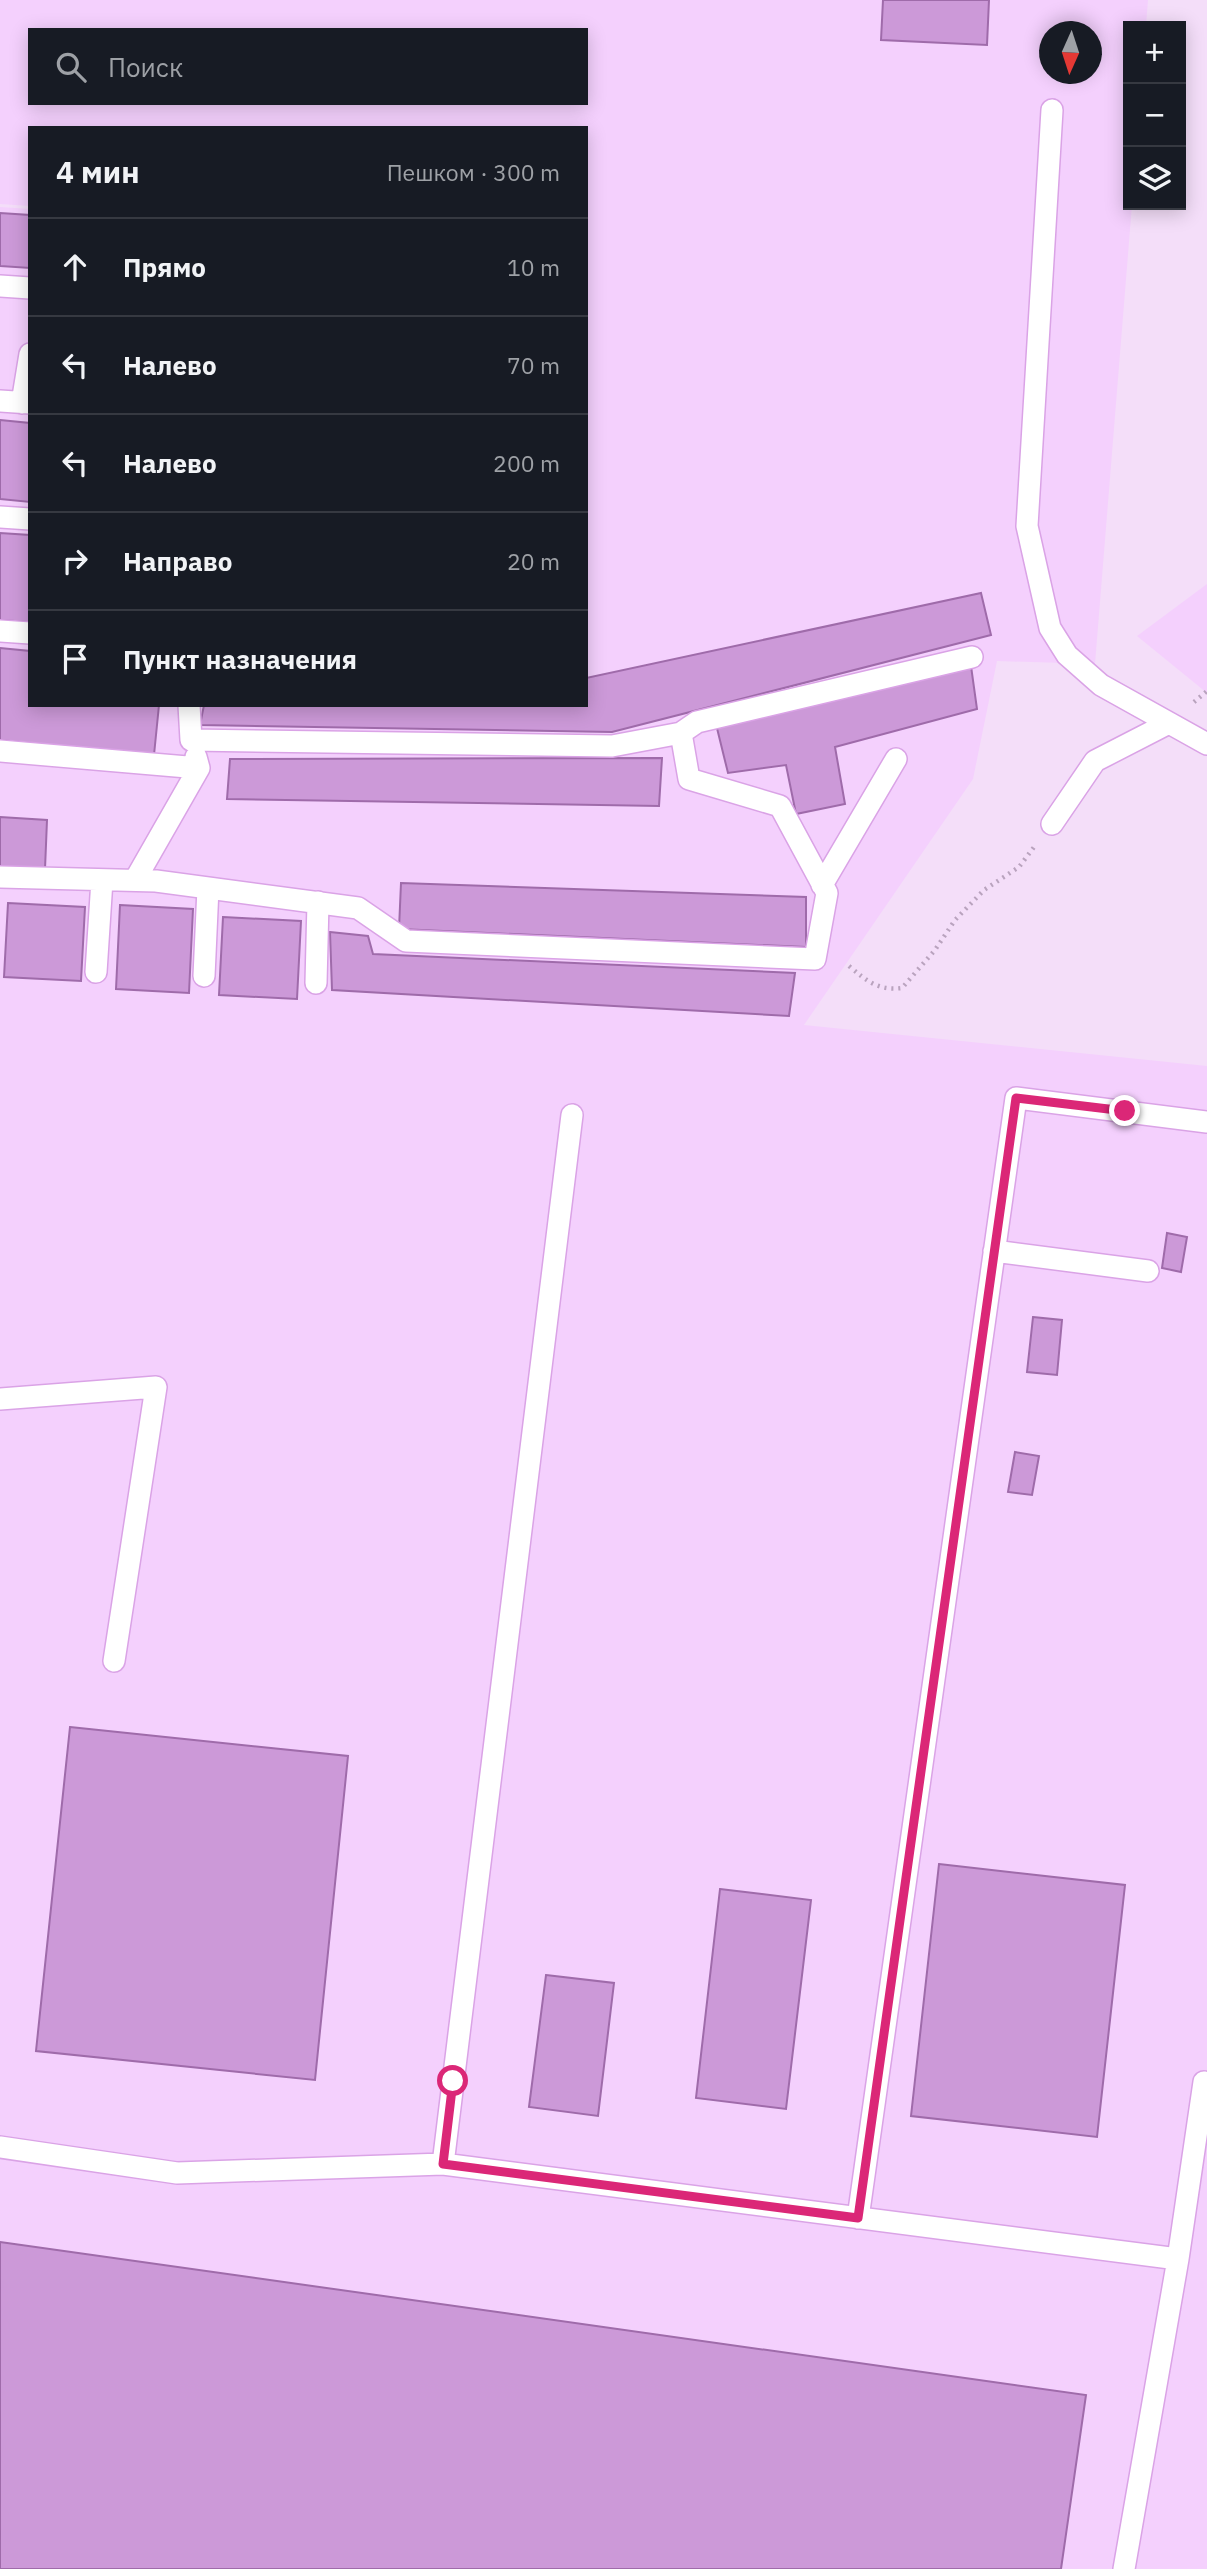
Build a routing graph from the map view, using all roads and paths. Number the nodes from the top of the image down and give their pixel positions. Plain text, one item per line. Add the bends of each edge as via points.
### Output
1 (1052, 110) dead end
2 (0, 286) edge
3 (28, 288) edge
4 (28, 378) edge
5 (0, 401) edge
6 (26, 403) edge
7 (0, 517) edge
8 (28, 519) edge
9 (0, 631) edge
10 (28, 633) edge
11 (972, 657) dead end
12 (189, 707) edge
13 (1167, 724) junction
14 (681, 733) junction
15 (191, 740) junction
16 (1207, 744) edge
17 (0, 751) edge
18 (896, 759) dead end
19 (199, 768) junction
20 (1052, 824) joint
21 (0, 877) edge
22 (102, 880) junction
23 (135, 880) junction
24 (822, 885) junction
25 (208, 888) junction
26 (318, 902) junction
27 (849, 966) dead end
28 (96, 972) dead end
29 (204, 976) dead end
30 (316, 983) dead end
31 (572, 1115) dead end
32 (1207, 1122) edge
33 (994, 1251) junction
34 (1148, 1271) dead end
35 (0, 1399) edge
36 (114, 1661) dead end
37 (1204, 2082) dead end
38 (0, 2147) edge
39 (443, 2164) junction
40 (858, 2218) junction
41 (1178, 2259) junction
42 (1124, 2569) edge

1 - 13 lane via 1027,526 1050,628 1067,654 1101,685
2 - 3 lane
4 - 6 lane
5 - 6 lane
7 - 8 lane
9 - 10 lane
11 - 14 lane via 697,722
12 - 15 lane
13 - 16 lane
13 - 20 lane via 1095,761
14 - 15 lane via 612,746
14 - 24 lane via 689,779 780,806
15 - 19 lane
17 - 19 lane
18 - 24 lane
19 - 23 lane
20 - 27 path via 1020,867 984,890 954,920 902,988 886,990 872,985
21 - 22 lane
22 - 23 lane
22 - 28 lane
23 - 25 lane
24 - 26 lane via 827,893 816,959 406,941 358,908
25 - 26 lane
25 - 29 lane
26 - 30 lane
31 - 39 lane
32 - 33 lane via 1016,1098
33 - 34 lane
33 - 40 lane
35 - 36 lane via 156,1387
37 - 41 lane
38 - 39 lane via 177,2173
39 - 40 lane
40 - 41 lane
41 - 42 lane

